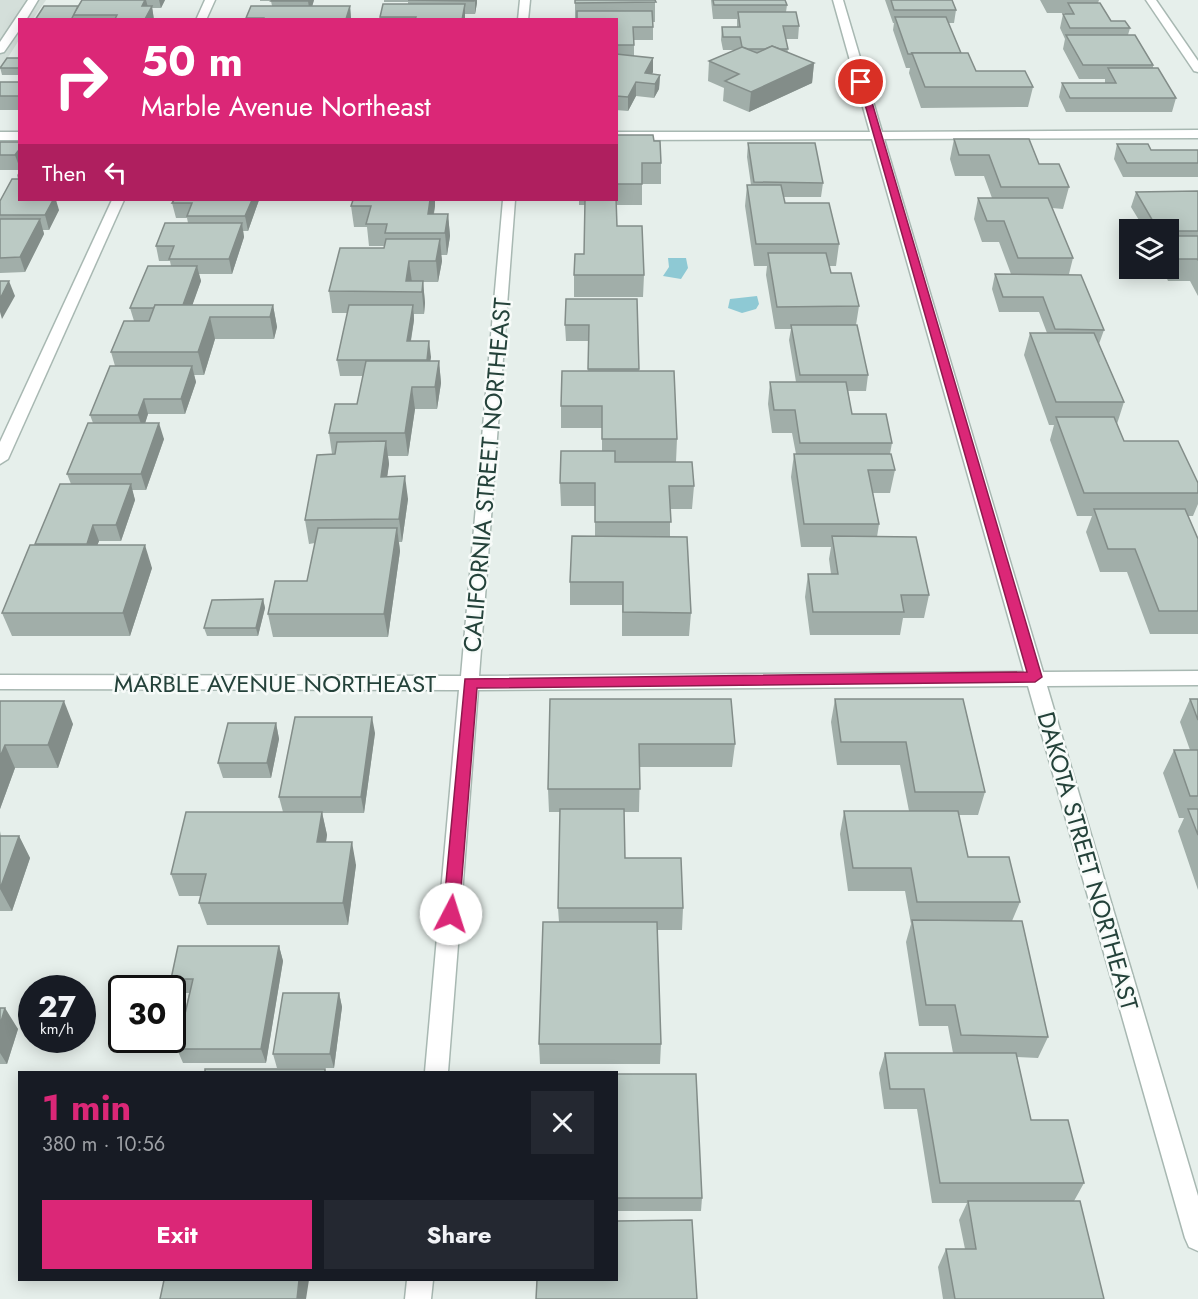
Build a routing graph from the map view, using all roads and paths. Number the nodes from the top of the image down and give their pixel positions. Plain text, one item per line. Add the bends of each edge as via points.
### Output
1 (33, 0) edge
2 (210, 0) edge
3 (525, 0) edge
4 (838, 0) edge
5 (1151, 0) edge
6 (21, 18) edge
7 (202, 18) edge
8 (524, 18) edge
9 (18, 23) edge
10 (0, 50) edge
11 (1198, 69) edge
12 (876, 134) junction
13 (1198, 134) edge
14 (0, 136) edge
15 (18, 136) edge
16 (618, 136) edge
17 (118, 201) edge
18 (509, 201) edge
19 (0, 459) edge
20 (1035, 677) junction
21 (1198, 678) edge
22 (0, 682) edge
23 (470, 683) junction
24 (437, 1071) edge
25 (1198, 1238) edge
26 (420, 1281) edge
27 (418, 1299) edge

1 - 6 street
2 - 7 street
3 - 8 street
4 - 12 street, DAKOTA STREET NORTHEAST
5 - 11 street
9 - 10 street
12 - 13 street
12 - 16 street
12 - 20 street, DAKOTA STREET NORTHEAST
14 - 15 street
17 - 19 street
18 - 23 street, CALIFORNIA STREET NORTHEAST
20 - 21 street, MARBLE AVENUE NORTHEAST
20 - 23 street, MARBLE AVENUE NORTHEAST
20 - 25 street, DAKOTA STREET NORTHEAST
22 - 23 street, MARBLE AVENUE NORTHEAST
23 - 24 street, CALIFORNIA STREET NORTHEAST
26 - 27 street

